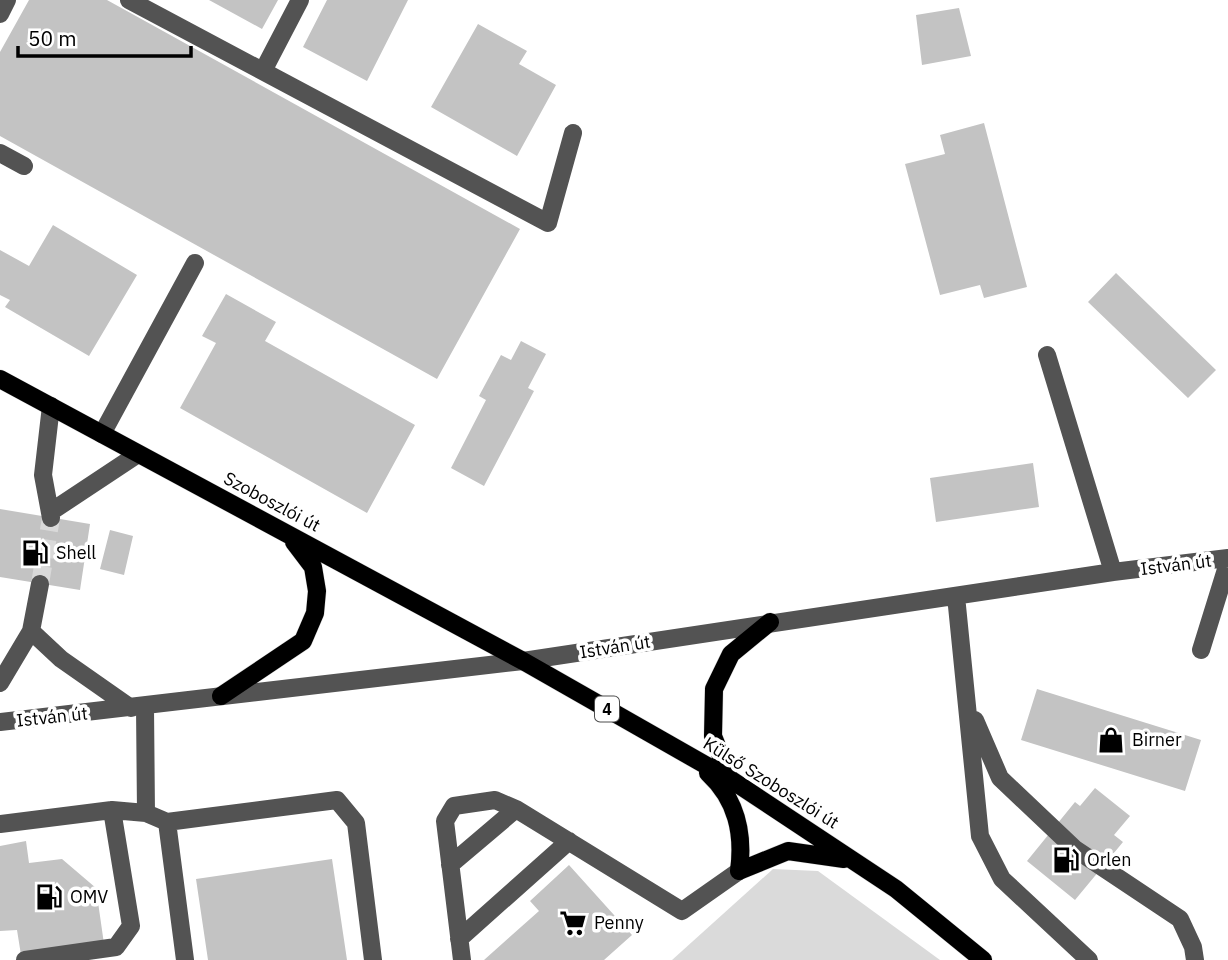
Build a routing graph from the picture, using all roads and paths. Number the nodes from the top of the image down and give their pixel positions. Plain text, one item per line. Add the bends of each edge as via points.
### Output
1 (7, 0) edge
2 (129, 0) edge
3 (300, 0) edge
4 (0, 14) edge
5 (262, 71) junction
6 (573, 133) dead end
7 (0, 153) edge
8 (24, 166) dead end
9 (195, 263) dead end
10 (1047, 355) dead end
11 (0, 379) edge
12 (51, 406) junction
13 (102, 434) junction
14 (138, 454) junction
15 (284, 532) junction
16 (1228, 561) edge
17 (1113, 572) junction
18 (40, 584) tunnel mouth
19 (956, 596) junction
20 (770, 622) junction
21 (31, 631) junction
22 (1201, 650) dead end
23 (523, 661) junction
24 (0, 683) edge
25 (967, 692) junction
26 (221, 696) junction
27 (138, 708) junction
28 (0, 722) edge
29 (690, 756) junction
30 (730, 779) junction
31 (516, 809) junction
32 (112, 810) junction
33 (146, 813) junction
34 (167, 822) junction
35 (0, 824) edge
36 (569, 841) junction
37 (857, 863) junction
38 (450, 865) junction
39 (739, 872) junction
40 (459, 939) junction
41 (25, 960) edge
42 (185, 960) edge
43 (373, 960) edge
44 (462, 960) edge
45 (983, 960) edge
46 (1089, 960) edge
47 (1195, 960) edge

1 - 4 street
2 - 5 street
3 - 5 street
5 - 6 street via 548,223
7 - 8 street
9 - 13 street
10 - 17 street
11 - 12 main road, Szoboszlói út / 4
12 - 13 main road, Szoboszlói út / 4
12 - 14 street via 43,475 52,515
13 - 14 main road, Szoboszlói út / 4
14 - 15 main road, Szoboszlói út / 4
15 - 23 main road, Szoboszlói út / 4
15 - 26 main road via 313,567 317,591 303,641
16 - 17 street, István út
16 - 22 street
17 - 19 street, István út
18 - 21 street
19 - 20 street, István út
19 - 25 street
20 - 23 street, István út
20 - 30 main road via 731,654 714,689 713,736
21 - 24 street
21 - 27 street via 61,659
23 - 26 street, István út
23 - 29 main road, Külső Szoboszlói út / 4
25 - 46 street via 980,836 1002,879
25 - 47 street via 1000,778 1075,849 1180,919
26 - 27 street, István út
27 - 28 street, István út
27 - 33 street
29 - 30 main road, Külső Szoboszlói út / 4
29 - 39 main road via 722,786 733,806 741,832
30 - 37 main road, Külső Szoboszlói út / 4
31 - 36 street
31 - 38 street
31 - 38 street via 495,800 454,806 445,821
32 - 33 street
32 - 35 street
32 - 41 street via 131,926 116,947
33 - 34 street
34 - 42 street
34 - 43 street via 337,800 356,823
36 - 39 street via 682,911
36 - 40 street
37 - 39 main road via 827,854 788,851
37 - 45 main road, Külső Szoboszlói út / 4
38 - 40 street
40 - 44 street

